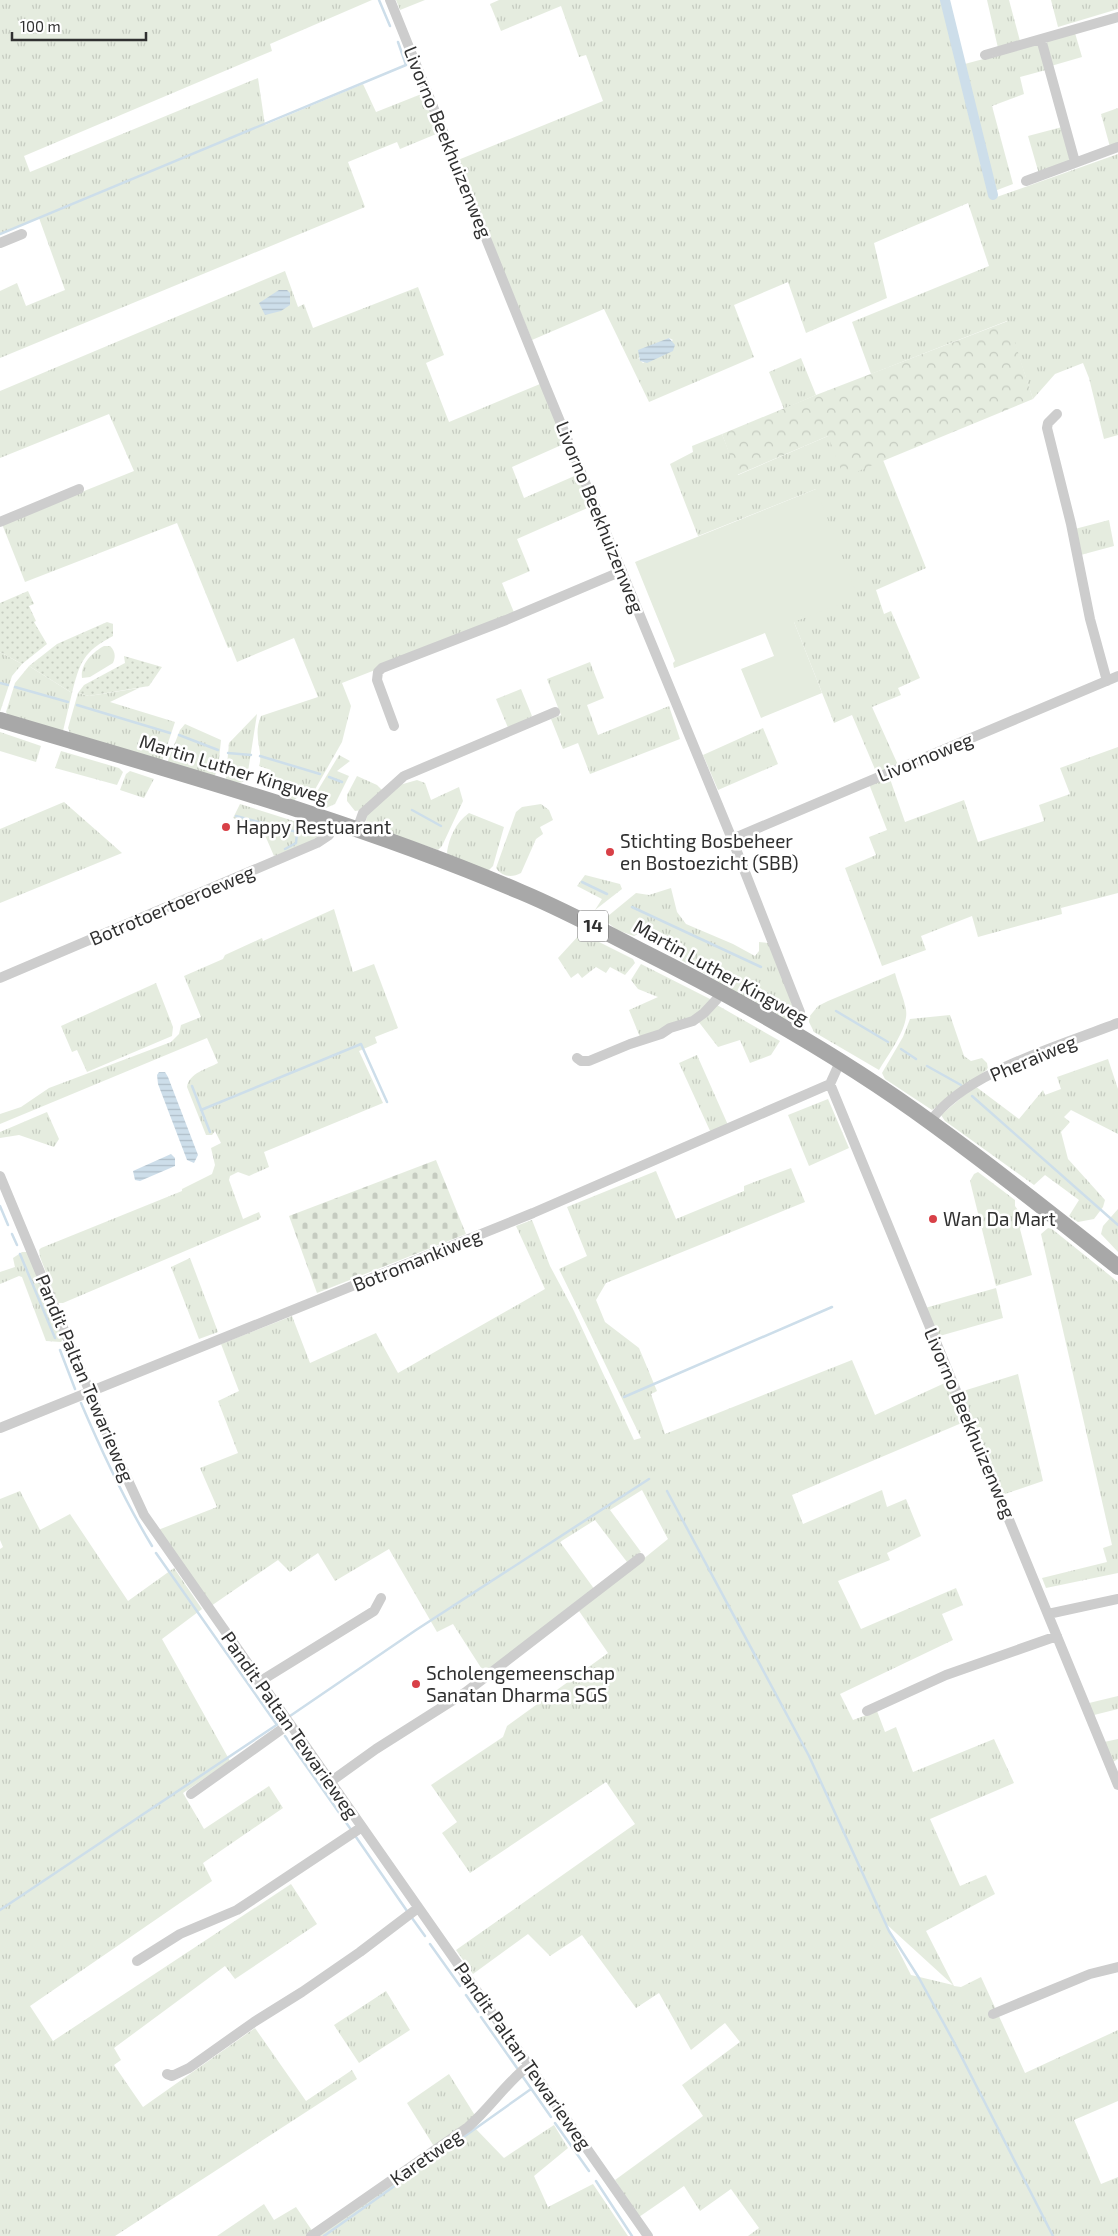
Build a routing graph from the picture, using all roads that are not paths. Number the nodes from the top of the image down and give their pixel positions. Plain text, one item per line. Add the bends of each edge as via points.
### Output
1 (390, 0) edge
2 (1118, 17) edge
3 (1041, 39) junction
4 (985, 55) dead end
5 (1118, 147) edge
6 (1075, 162) junction
7 (1026, 181) dead end
8 (22, 234) dead end
9 (0, 243) edge
10 (1057, 414) dead end
11 (79, 489) dead end
12 (0, 522) edge
13 (622, 571) junction
14 (1118, 676) edge
15 (1107, 681) junction
16 (555, 712) dead end
17 (0, 720) edge
18 (394, 726) dead end
19 (336, 822) junction
20 (357, 830) junction
21 (732, 839) junction
22 (0, 978) edge
23 (717, 999) dead end
24 (1118, 1023) edge
25 (792, 1032) junction
26 (577, 1058) dead end
27 (840, 1062) junction
28 (830, 1084) junction
29 (930, 1122) junction
30 (0, 1176) edge
31 (1118, 1267) edge
32 (89, 1391) junction
33 (0, 1428) edge
34 (640, 1558) dead end
35 (381, 1598) dead end
36 (1118, 1599) edge
37 (1048, 1614) junction
38 (1057, 1636) junction
39 (259, 1682) junction
40 (867, 1711) dead end
41 (289, 1724) junction
42 (330, 1782) junction
43 (1118, 1785) edge
44 (191, 1794) dead end
45 (362, 1827) junction
46 (418, 1908) junction
47 (137, 1961) dead end
48 (1118, 1967) edge
49 (993, 2014) dead end
50 (529, 2065) junction
51 (167, 2074) dead end
52 (311, 2236) edge
53 (648, 2236) edge

1 - 13 street, Livorno Beekhuizenweg
2 - 3 street
3 - 4 street
3 - 6 street
5 - 6 street
6 - 7 street
8 - 9 street
10 - 15 street via 1047,428
11 - 12 street
13 - 18 street via 382,668 377,680
13 - 21 street, Livorno Beekhuizenweg
14 - 15 street, Livornoweg
15 - 21 street, Livornoweg
16 - 20 street via 404,776 363,813
17 - 19 main road, Martin Luther Kingweg / 14
19 - 20 main road, Martin Luther Kingweg / 14
19 - 22 street, Botrotoertoeroeweg via 329,835 316,843
20 - 25 main road, Martin Luther Kingweg / 14 via 423,852 524,893 698,979
21 - 25 street, Livorno Beekhuizenweg via 800,1012 800,1024
23 - 26 street via 693,1021 589,1061
24 - 29 street, Pheraiweg via 993,1072 950,1100
25 - 27 main road, Martin Luther Kingweg / 14
27 - 28 street
27 - 29 main road, Martin Luther Kingweg / 14
28 - 32 street, Botromankiweg via 533,1213
28 - 37 street, Livorno Beekhuizenweg
29 - 31 main road, Martin Luther Kingweg / 14
30 - 32 street, Pandit Paltan Tewarieweg
32 - 33 street, Botromankiweg
32 - 39 street, Pandit Paltan Tewarieweg via 144,1515
34 - 42 street via 466,1692
35 - 39 street via 374,1611
36 - 37 street
37 - 38 street, Livorno Beekhuizenweg
38 - 40 street via 946,1675
38 - 43 street, Livorno Beekhuizenweg
39 - 41 street, Pandit Paltan Tewarieweg
41 - 42 street, Pandit Paltan Tewarieweg
41 - 44 street
42 - 45 street, Pandit Paltan Tewarieweg
45 - 46 street, Pandit Paltan Tewarieweg
45 - 47 street via 237,1910 180,1934
46 - 50 street, Pandit Paltan Tewarieweg
46 - 51 street via 360,1952 189,2068 172,2076
48 - 49 street via 1090,1974
50 - 52 street, Karetweg via 510,2079 486,2111 468,2127
50 - 53 street, Pandit Paltan Tewarieweg

